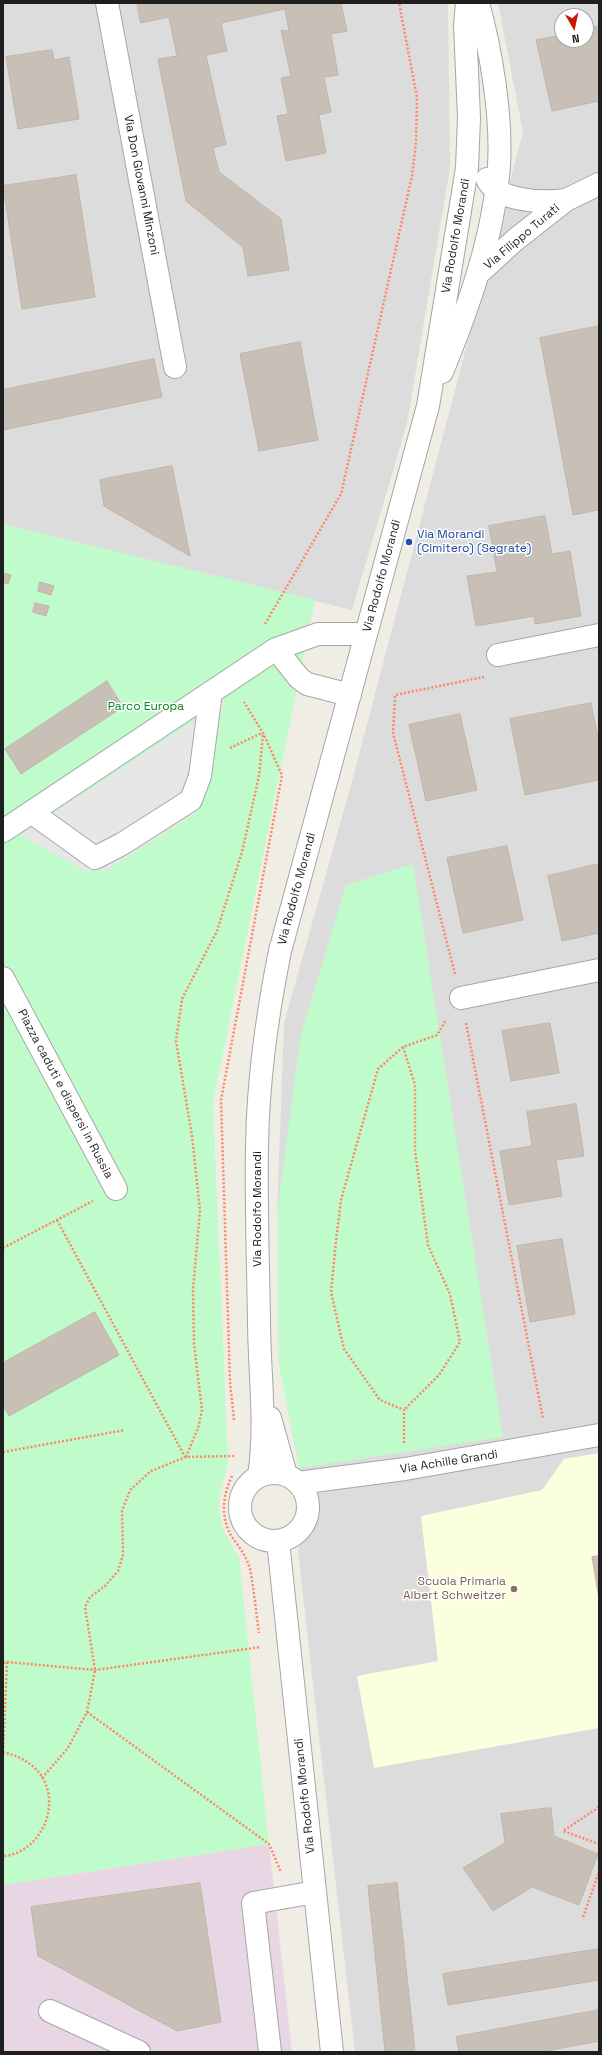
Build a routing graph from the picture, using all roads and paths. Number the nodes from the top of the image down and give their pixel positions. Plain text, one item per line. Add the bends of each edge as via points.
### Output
1 (107, 3) edge
2 (399, 3) edge
3 (467, 3) edge
4 (478, 3) edge
5 (466, 64) junction
6 (599, 184) edge
7 (496, 189) junction
8 (566, 200) junction
9 (478, 274) junction
10 (175, 367) dead end
11 (428, 406) junction
12 (264, 626) dead end
13 (366, 634) junction
14 (599, 635) edge
15 (276, 649) junction
16 (498, 655) joint
17 (230, 678) junction
18 (211, 692) junction
19 (350, 695) junction
20 (31, 812) junction
21 (3, 831) edge
22 (599, 970) edge
23 (3, 978) edge
24 (462, 998) junction
25 (403, 1048) junction
26 (116, 1189) joint
27 (57, 1220) junction
28 (3, 1247) edge
29 (262, 1384) junction
30 (404, 1410) junction
31 (125, 1430) dead end
32 (599, 1435) edge
33 (548, 1445) junction
34 (3, 1452) edge
35 (237, 1456) dead end
36 (186, 1457) junction
37 (405, 1470) junction
38 (259, 1476) junction
39 (292, 1479) junction
40 (278, 1541) junction
41 (261, 1647) dead end
42 (7, 1662) junction
43 (3, 1663) edge
44 (95, 1670) junction
45 (87, 1712) junction
46 (3, 1752) edge
47 (42, 1778) junction
48 (599, 1807) edge
49 (599, 1844) edge
50 (3, 1856) edge
51 (599, 1872) edge
52 (315, 1892) junction
53 (291, 1896) junction
54 (583, 1917) dead end
55 (50, 2011) dead end
56 (139, 2052) edge
57 (270, 2052) edge
58 (332, 2052) edge

1 - 10 street, Via Don Giovanni Minzoni
2 - 12 path via 417,97 412,176 341,494
3 - 5 street, Via Rodolfo Morandi
4 - 7 street, Via Rodolfo Morandi via 497,106 499,165
5 - 7 street, Via Rodolfo Morandi via 480,87 484,170 489,182
5 - 11 street, Via Rodolfo Morandi via 469,118 467,168
6 - 8 street, Via Filippo Turati
7 - 8 street, Via Filippo Turati via 511,196 537,202
7 - 9 street, Via Rodolfo Morandi
8 - 9 street, Via Filippo Turati via 515,240
9 - 11 street, Via Rodolfo Morandi via 459,331
11 - 13 street, Via Rodolfo Morandi
13 - 15 street via 318,634
13 - 19 street, Via Rodolfo Morandi
14 - 16 street
15 - 17 street
15 - 19 street via 299,678 307,684
16 - 24 path via 497,674 395,695 393,733
17 - 18 street
17 - 36 path via 263,733 259,776 242,852 217,931 182,999 176,1041 192,1136 200,1211 193,1289 194,1344 202,1410 198,1428
18 - 20 street
18 - 20 street via 200,776 191,800 95,858
19 - 29 street, Via Rodolfo Morandi via 280,951 267,1023 257,1146
20 - 21 street
22 - 24 street
23 - 26 street, Piazza caduti e dispersi in Russia
24 - 25 path via 437,1035
24 - 33 path
25 - 30 path via 415,1085 416,1151 428,1246 450,1294 460,1342 439,1375
25 - 30 path via 378,1069 367,1105 341,1200 331,1292 344,1349 380,1400
26 - 27 path
27 - 28 path
27 - 36 path
29 - 38 street, Via Rodolfo Morandi via 262,1447
29 - 39 street, Via Rodolfo Morandi
30 - 37 path
31 - 34 path
32 - 33 street, Via Achille Grandi
33 - 37 street, Via Achille Grandi
35 - 36 path
36 - 44 path via 151,1471 130,1490 122,1511 123,1555 118,1572 90,1597 84,1607
37 - 39 street, Via Achille Grandi
38 - 39 street via 273,1473
38 - 40 street via 247,1486 241,1497 243,1521 256,1536
39 - 40 street, Via Rodolfo Morandi via 306,1495 307,1516 295,1534
40 - 52 street, Via Rodolfo Morandi
41 - 44 path
42 - 43 path
42 - 44 path
42 - 46 path
44 - 45 path
45 - 47 path via 68,1748
45 - 53 path via 269,1844
46 - 47 path via 19,1757 32,1766
47 - 50 path via 49,1794 49,1811 45,1827 22,1851
48 - 49 path via 563,1831
51 - 54 path
52 - 53 street
52 - 58 street, Via Rodolfo Morandi
53 - 57 street via 253,1903
55 - 56 street

